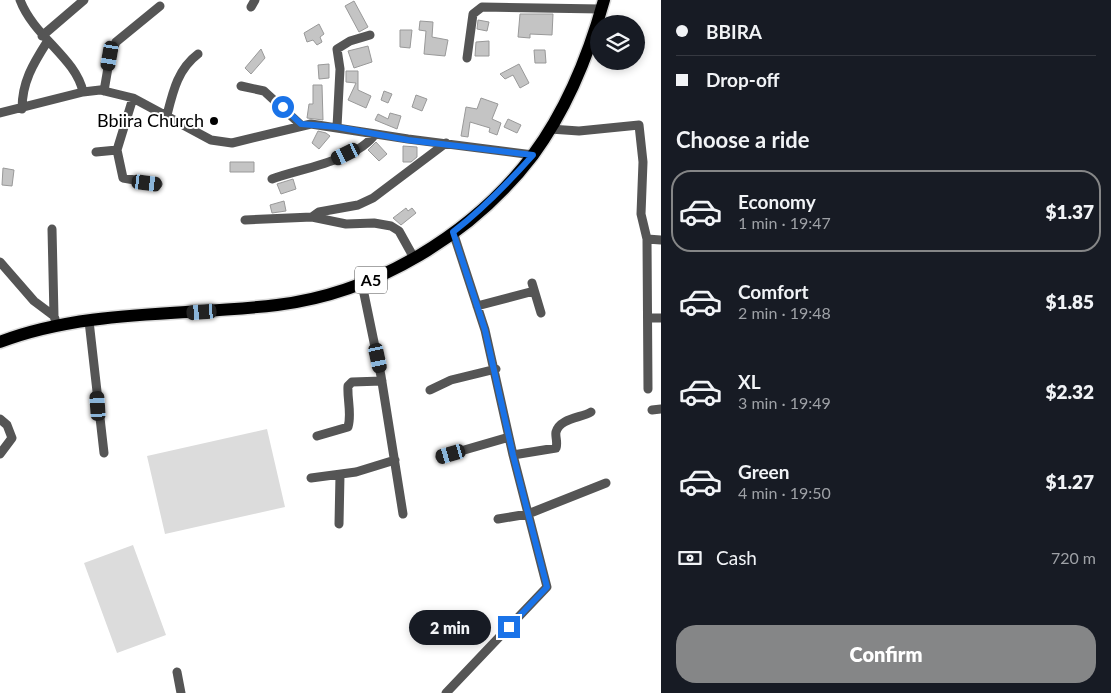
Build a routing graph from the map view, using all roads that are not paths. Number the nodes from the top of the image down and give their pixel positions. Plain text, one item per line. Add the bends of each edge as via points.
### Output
1 (20, 0) edge
2 (84, 0) edge
3 (602, 5) edge
4 (160, 6) dead end
5 (370, 35) dead end
6 (44, 39) junction
7 (198, 54) dead end
8 (467, 58) dead end
9 (241, 86) dead end
10 (104, 91) junction
11 (83, 92) junction
12 (133, 98) junction
13 (22, 109) junction
14 (0, 113) edge
15 (168, 115) junction
16 (301, 124) junction
17 (337, 127) junction
18 (550, 129) junction
19 (375, 134) junction
20 (446, 143) junction
21 (117, 150) junction
22 (96, 152) dead end
23 (533, 155) junction
24 (272, 179) dead end
25 (158, 184) dead end
26 (312, 217) junction
27 (245, 220) dead end
28 (52, 229) dead end
29 (453, 232) junction
30 (647, 239) junction
31 (661, 240) edge
32 (414, 258) junction
33 (1, 266) edge
34 (362, 284) junction
35 (476, 306) junction
36 (541, 313) dead end
37 (648, 318) junction
38 (661, 318) edge
39 (55, 320) junction
40 (89, 321) junction
41 (0, 342) edge
42 (496, 369) junction
43 (382, 381) junction
44 (648, 389) dead end
45 (430, 390) dead end
46 (591, 412) dead end
47 (0, 419) edge
48 (317, 436) dead end
49 (509, 437) junction
50 (104, 453) dead end
51 (0, 454) edge
52 (513, 455) junction
53 (440, 457) dead end
54 (395, 460) junction
55 (340, 475) junction
56 (311, 478) dead end
57 (606, 483) dead end
58 (403, 514) dead end
59 (528, 514) junction
60 (498, 519) dead end
61 (338, 524) dead end
62 (178, 672) dead end
63 (181, 693) edge
64 (446, 693) edge

1 - 6 street
2 - 6 street
3 - 8 street via 482,7 473,14
3 - 18 main road, A5 via 576,80
4 - 10 street via 116,42
5 - 17 street via 337,48 340,69
6 - 11 street via 68,63 80,80
6 - 13 street via 26,78
7 - 15 street via 182,70 173,88
9 - 16 street via 264,91
10 - 11 street
10 - 12 street
11 - 13 street
12 - 15 street
12 - 21 street
13 - 14 street
15 - 16 street via 212,140 232,143
16 - 17 street
17 - 19 street
18 - 23 main road, A5
18 - 30 street via 578,131 639,125 643,162 641,214
19 - 20 street
19 - 24 street via 361,147 332,161
20 - 23 street
20 - 26 street via 373,198 358,205 319,212
21 - 22 street
21 - 25 street via 123,178
23 - 29 main road, A5 via 504,188
26 - 27 street
26 - 32 street via 346,224 391,226 399,231
28 - 39 street
29 - 32 main road, A5
29 - 35 street
30 - 31 street
30 - 37 street
32 - 34 main road, A5
33 - 39 street
34 - 40 main road, A5 via 314,299 279,305
34 - 43 street
35 - 36 street via 533,287
35 - 42 street
37 - 38 street
37 - 44 street
39 - 40 main road, A5
39 - 41 main road, A5
40 - 50 street
42 - 45 street via 452,380
42 - 49 street
43 - 48 street via 352,382 347,395 348,427
43 - 54 street
46 - 52 street via 560,426 556,432 556,448
47 - 51 street via 7,425 12,438
49 - 52 street
49 - 53 street
52 - 59 street
54 - 55 street
54 - 58 street
55 - 56 street
55 - 61 street
57 - 59 street
59 - 60 street
59 - 64 street via 547,587
62 - 63 street

